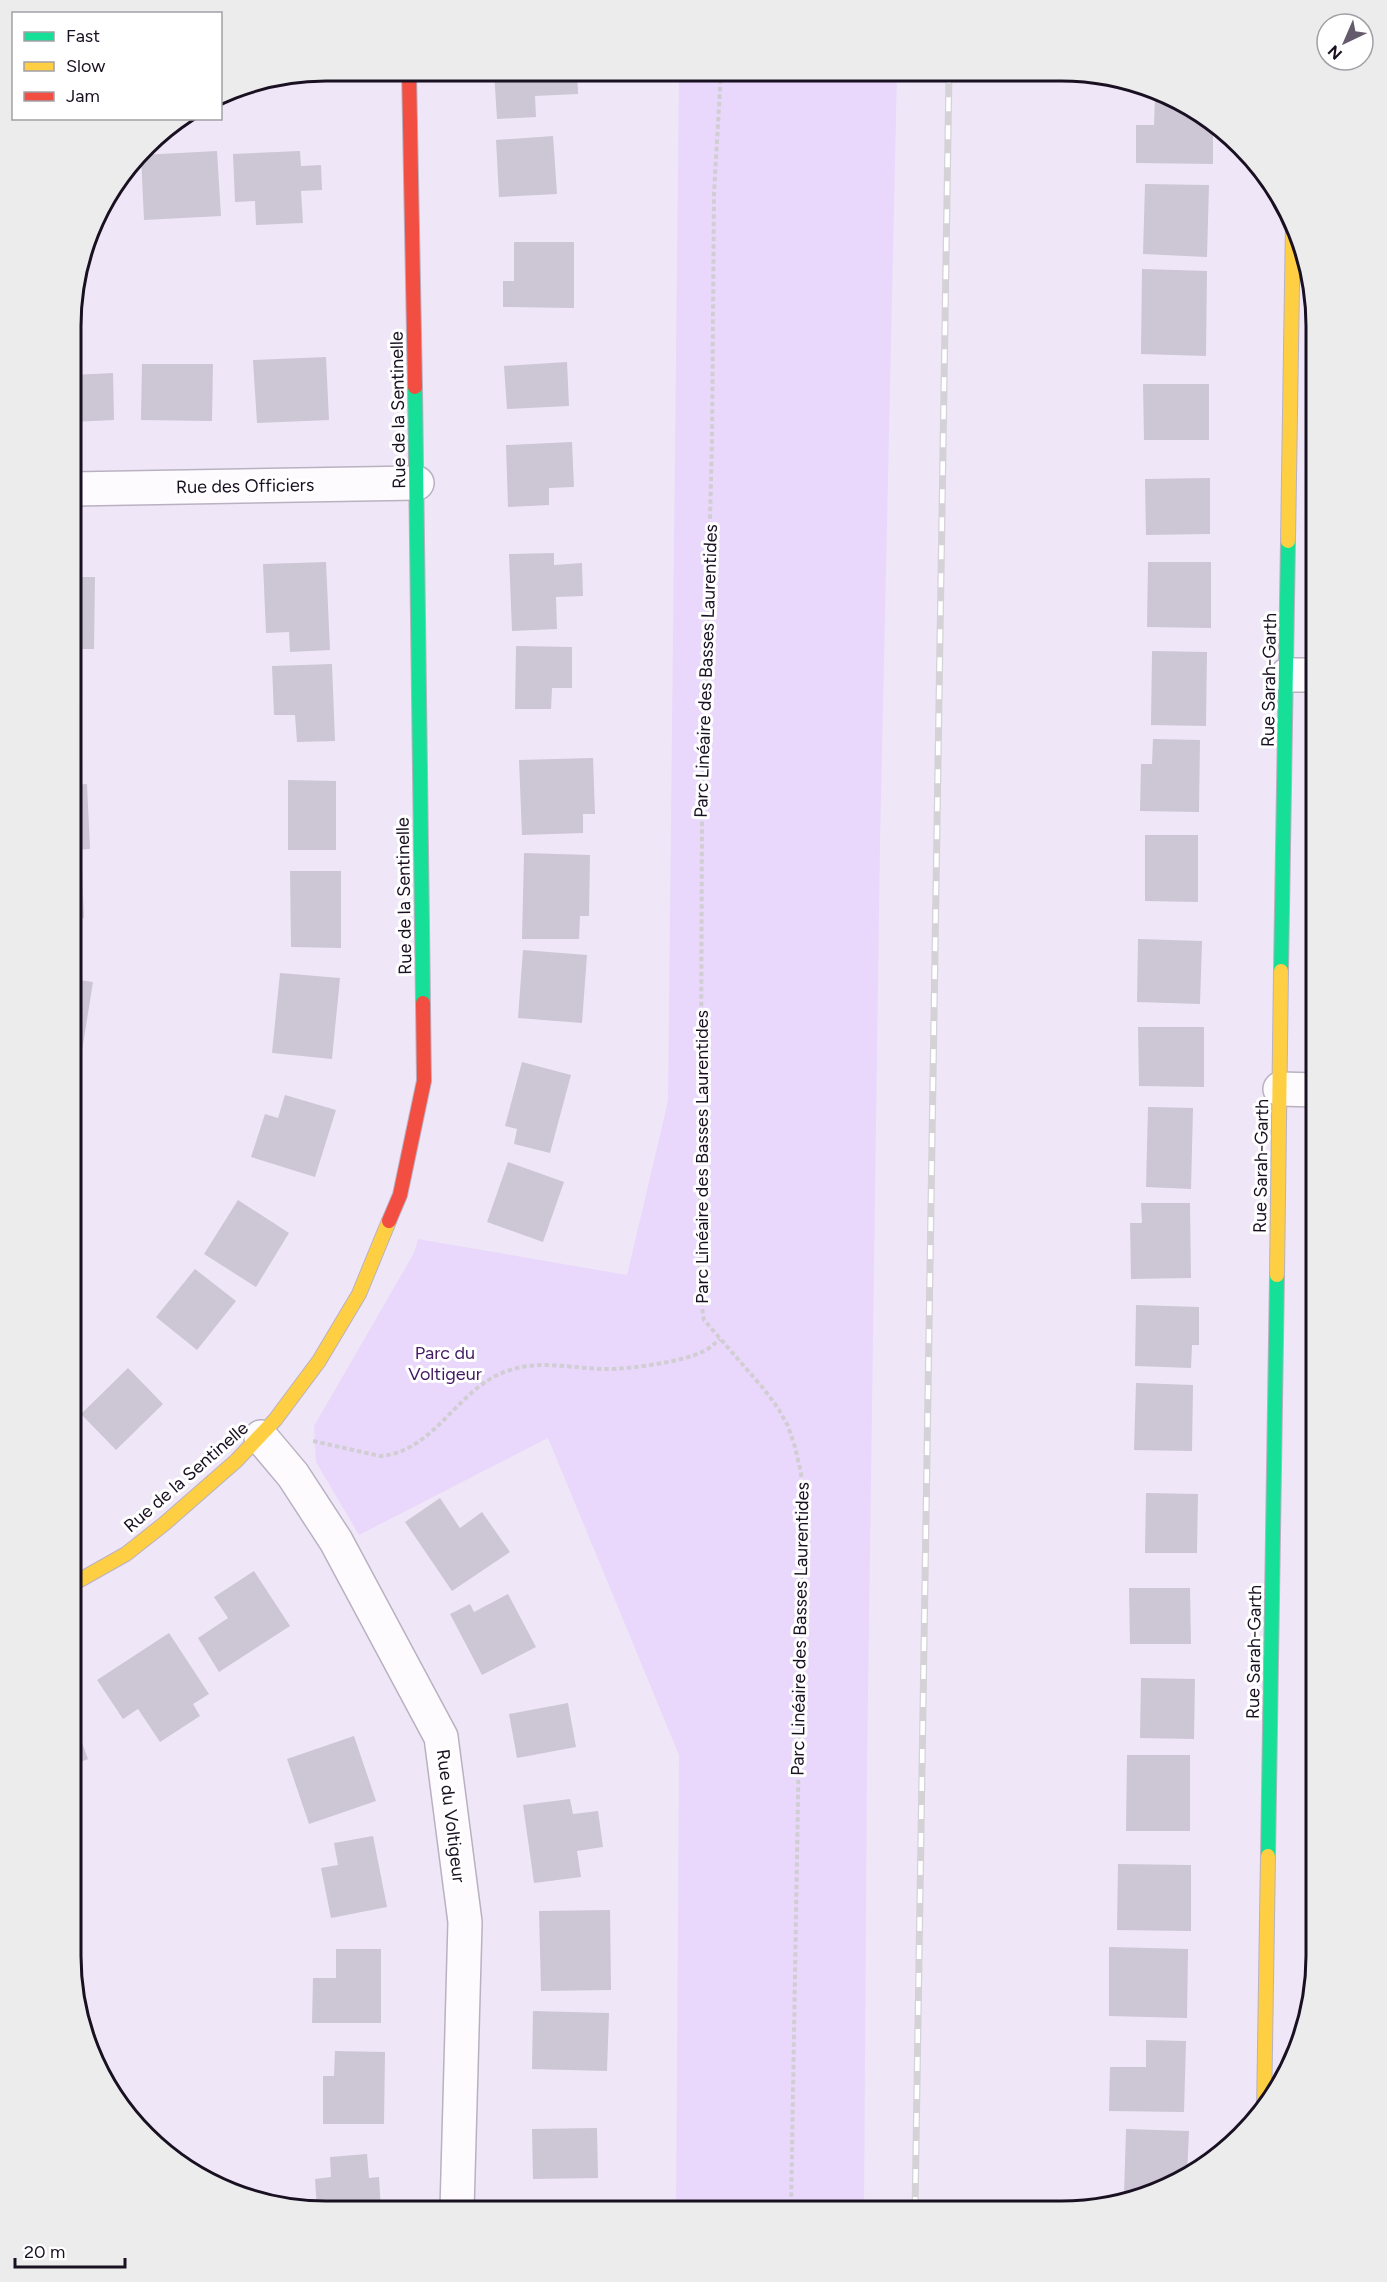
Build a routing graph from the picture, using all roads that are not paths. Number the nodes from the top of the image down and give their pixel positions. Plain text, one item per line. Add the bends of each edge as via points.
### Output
1 (409, 81) edge
2 (1294, 249) edge
3 (417, 483) junction
4 (81, 489) edge
5 (1302, 675) edge
6 (1280, 1089) junction
7 (1306, 1090) edge
8 (261, 1437) junction
9 (81, 1579) edge
10 (1264, 2093) edge
11 (457, 2201) edge

1 - 3 street, Rue de la Sentinelle
2 - 5 street, Rue Sarah-Garth
3 - 4 street, Rue des Officiers
3 - 8 street, Rue de la Sentinelle via 424,1081 400,1195 359,1294 319,1360
5 - 6 street, Rue Sarah-Garth
6 - 7 street
6 - 10 street, Rue Sarah-Garth
8 - 9 street, Rue de la Sentinelle via 164,1524 126,1554
8 - 11 street, Rue du Voltigeur via 293,1474 336,1541 441,1737 465,1922

